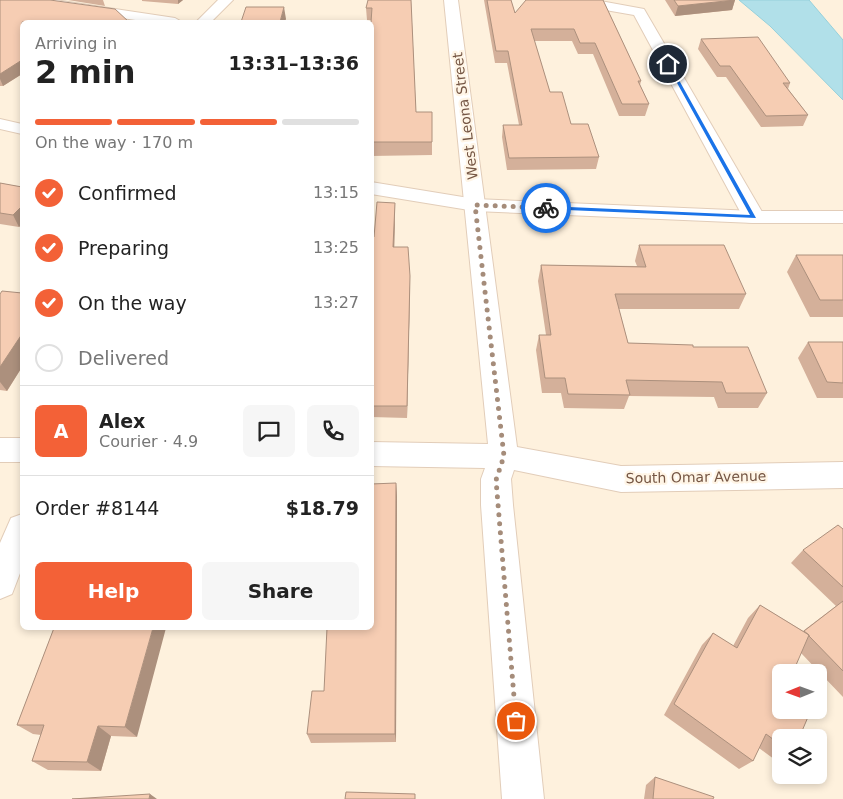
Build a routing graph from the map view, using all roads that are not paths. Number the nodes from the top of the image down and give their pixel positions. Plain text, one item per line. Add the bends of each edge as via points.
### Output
1 (27, 0) edge
2 (226, 0) edge
3 (451, 0) edge
4 (571, 0) edge
5 (161, 20) edge
6 (205, 20) edge
7 (0, 124) edge
8 (20, 129) edge
9 (374, 188) edge
10 (475, 205) junction
11 (843, 216) edge
12 (754, 217) junction
13 (0, 450) edge
14 (20, 450) edge
15 (374, 454) edge
16 (504, 456) junction
17 (843, 475) edge
18 (20, 533) edge
19 (0, 583) edge
20 (523, 799) edge

1 - 5 street
2 - 6 street
3 - 10 street, West Leona Street
4 - 12 street via 639,12
7 - 8 street
9 - 10 street
10 - 12 street
10 - 16 street, West Leona Street
11 - 12 street
13 - 14 street
15 - 16 street, South Omar Avenue
16 - 17 street, South Omar Avenue via 621,479
16 - 20 street, West Leona Street via 496,480 497,505
18 - 19 street

